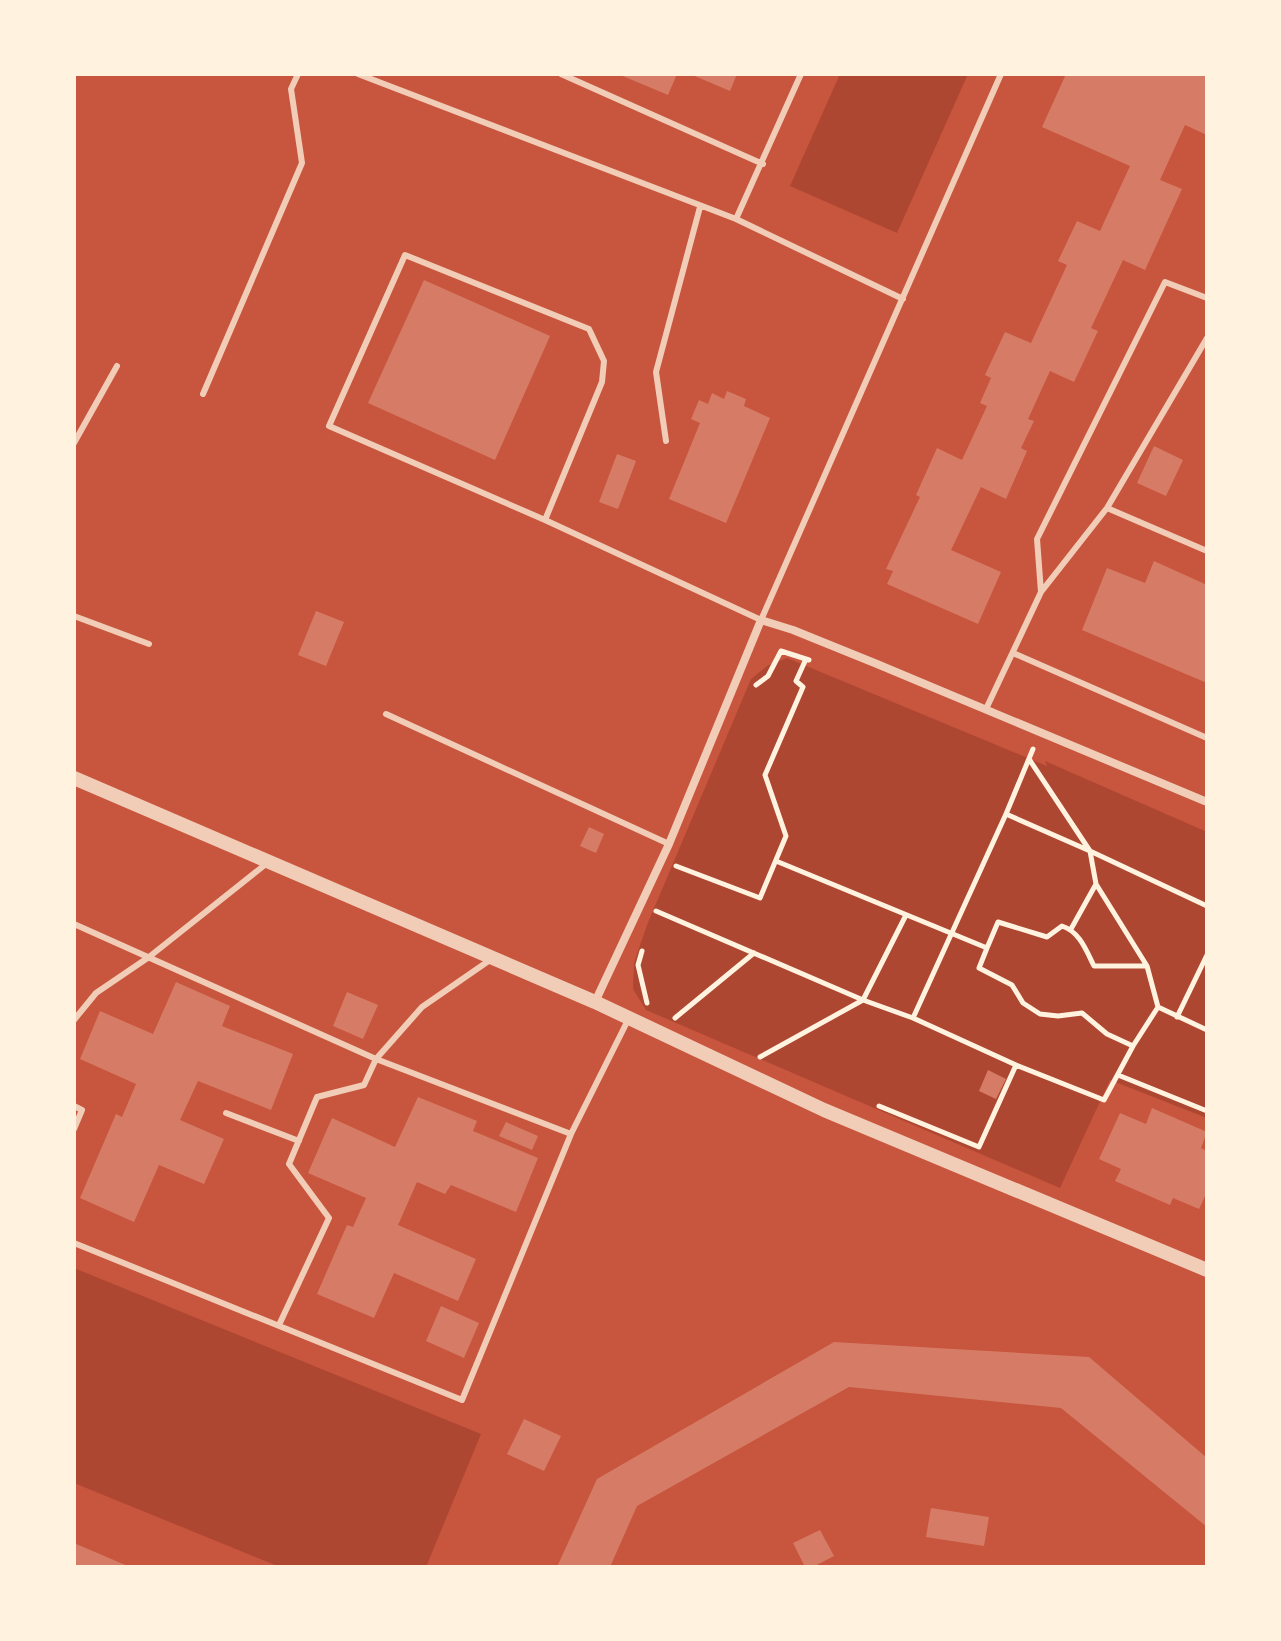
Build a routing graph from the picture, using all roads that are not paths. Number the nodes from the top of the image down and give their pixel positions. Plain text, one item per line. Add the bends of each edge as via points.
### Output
1 (298, 74) edge
2 (358, 74) edge
3 (561, 74) edge
4 (801, 74) edge
5 (1001, 74) edge
6 (763, 164) junction
7 (700, 207) junction
8 (736, 219) junction
9 (1207, 298) edge
10 (903, 299) junction
11 (1207, 338) edge
12 (117, 366) dead end
13 (203, 394) dead end
14 (666, 441) dead end
15 (74, 443) edge
16 (1107, 508) junction
17 (545, 520) junction
18 (1207, 551) edge
19 (1041, 592) junction
20 (74, 616) edge
21 (761, 620) junction
22 (149, 644) dead end
23 (1013, 653) junction
24 (986, 709) junction
25 (386, 714) dead end
26 (1207, 738) edge
27 (74, 778) edge
28 (1207, 802) edge
29 (669, 844) junction
30 (268, 862) junction
31 (74, 924) edge
32 (149, 957) junction
33 (493, 957) junction
34 (595, 1002) junction
35 (629, 1018) junction
36 (74, 1020) edge
37 (376, 1059) junction
38 (74, 1106) edge
39 (226, 1113) dead end
40 (74, 1129) edge
41 (571, 1134) junction
42 (299, 1141) junction
43 (74, 1243) edge
44 (1207, 1270) edge
45 (279, 1325) junction

1 - 13 lane via 291,89 302,163
2 - 7 lane
3 - 6 lane
4 - 6 lane
5 - 10 lane
6 - 8 lane
7 - 8 lane
7 - 14 lane via 656,372
8 - 10 lane
9 - 19 lane via 1165,282 1037,539
10 - 21 lane
11 - 16 lane
12 - 15 lane
16 - 18 lane
16 - 19 lane
17 - 17 lane via 602,382 604,361 589,329 405,255 329,426
17 - 21 lane
19 - 23 lane
20 - 22 lane
21 - 24 street
21 - 29 street
23 - 24 lane
23 - 26 lane
24 - 28 street
25 - 29 lane
27 - 30 street
29 - 34 street
30 - 32 lane
30 - 33 street
31 - 32 lane
32 - 36 lane via 96,993
32 - 37 lane
33 - 34 street
33 - 37 lane via 422,1007
34 - 35 street
35 - 41 lane
35 - 44 street via 824,1110
37 - 41 lane
37 - 42 lane via 364,1085 317,1097
38 - 40 lane via 82,1110
39 - 42 lane
41 - 45 lane via 462,1400
42 - 45 lane via 289,1164 329,1218
43 - 45 lane

